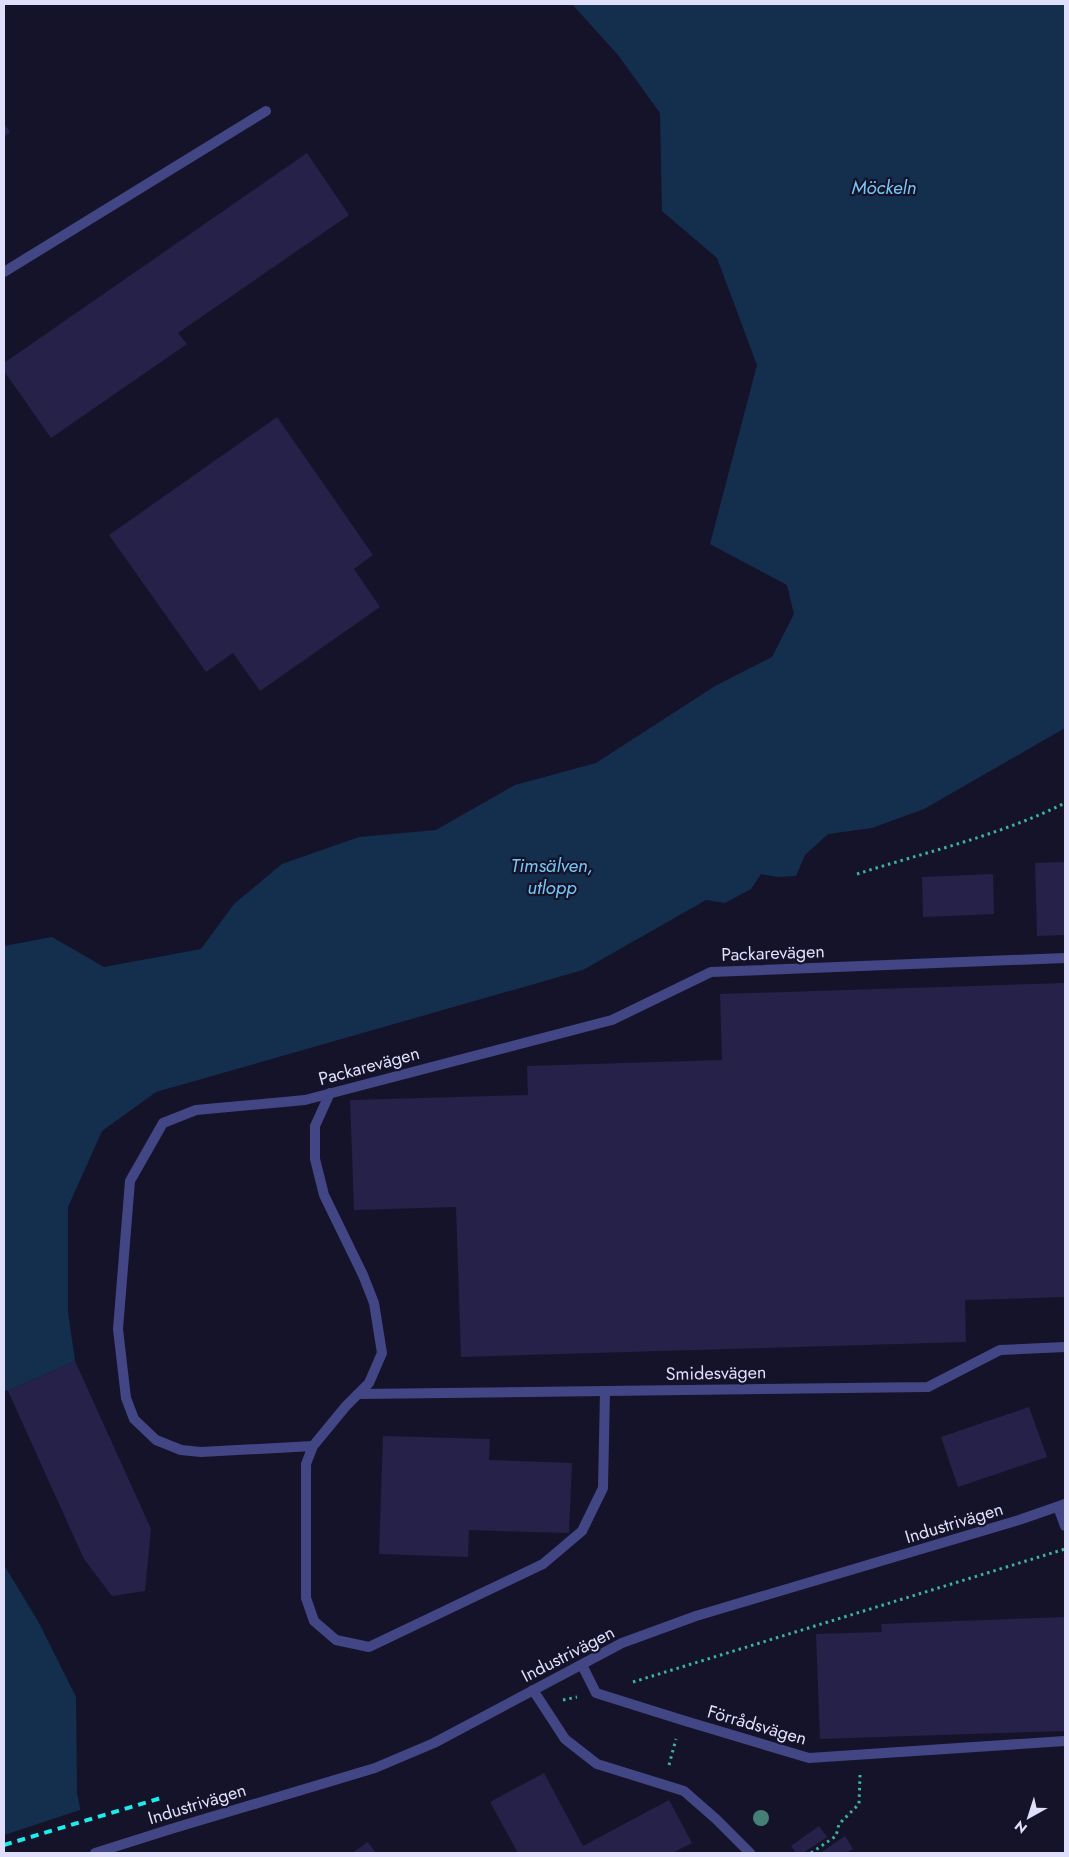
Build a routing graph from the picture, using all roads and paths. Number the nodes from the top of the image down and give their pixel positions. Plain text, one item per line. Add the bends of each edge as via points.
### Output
1 (266, 112) dead end
2 (4, 272) edge
3 (1065, 803) edge
4 (857, 874) dead end
5 (1065, 958) edge
6 (330, 1093) junction
7 (1065, 1347) edge
8 (605, 1391) junction
9 (358, 1394) junction
10 (313, 1446) junction
11 (1062, 1506) edge
12 (1065, 1526) edge
13 (582, 1665) junction
14 (533, 1690) junction
15 (1065, 1741) edge
16 (860, 1754) junction
17 (95, 1853) edge
18 (750, 1853) edge
19 (811, 1853) edge

1 - 2 lane
3 - 4 path via 990,833
5 - 6 lane, Packarevägen via 711,972 612,1020
6 - 9 lane via 315,1126 315,1159 324,1194 374,1303 382,1353 369,1383
6 - 10 lane, Packarevägen via 305,1100 196,1110 163,1123 130,1181 118,1329 126,1398 134,1419 156,1440 181,1450 201,1452
7 - 8 lane, Smidesvägen via 1000,1350 928,1387
8 - 9 lane, Smidesvägen
8 - 10 lane via 603,1488 582,1531 543,1564 369,1647 336,1640 314,1621 306,1598 306,1464
9 - 10 lane
11 - 12 lane
11 - 13 lane, Industrivägen via 696,1616 622,1643
13 - 14 lane, Industrivägen
13 - 16 lane, Förrådsvägen via 596,1693 809,1758
14 - 17 lane, Industrivägen via 434,1743 375,1768
14 - 18 lane via 565,1739 597,1764 684,1791
15 - 16 lane, Förrådsvägen
16 - 19 path via 859,1804 839,1824 836,1836

